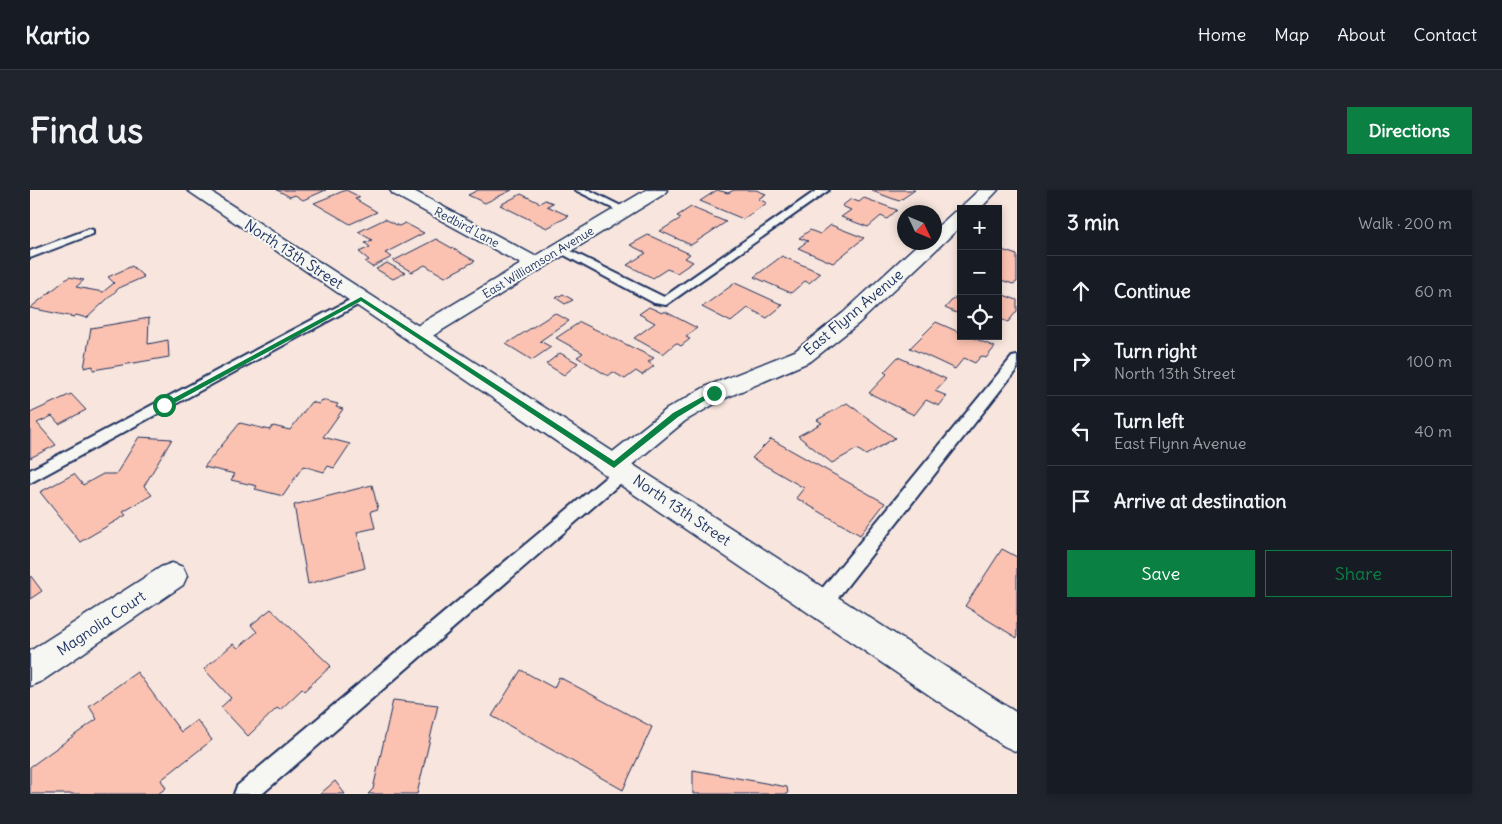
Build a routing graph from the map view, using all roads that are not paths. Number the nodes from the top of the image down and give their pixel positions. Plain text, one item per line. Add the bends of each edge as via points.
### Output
1 (196, 190) edge
2 (399, 190) edge
3 (580, 190) edge
4 (658, 190) edge
5 (824, 190) edge
6 (989, 190) edge
7 (972, 205) edge
8 (624, 210) junction
9 (957, 220) edge
10 (89, 232) dead end
11 (942, 234) edge
12 (559, 250) junction
13 (924, 250) edge
14 (30, 255) edge
15 (536, 264) junction
16 (361, 298) junction
17 (418, 335) junction
18 (1017, 360) edge
19 (619, 468) junction
20 (30, 477) edge
21 (172, 576) dead end
22 (822, 603) junction
23 (30, 670) edge
24 (1017, 734) edge
25 (244, 794) edge

1 - 16 street, North 13th Street
2 - 15 street, Redbird Lane
3 - 8 lane
4 - 8 street, East Williamson Avenue
5 - 12 lane via 666,301 658,300
6 - 7 street
8 - 12 street, East Williamson Avenue
9 - 11 street, East Flynn Avenue
10 - 14 lane
12 - 15 street, East Williamson Avenue
13 - 19 street, East Flynn Avenue via 851,318 803,356 714,393 676,415
15 - 17 street, East Williamson Avenue
16 - 17 street, North 13th Street
16 - 20 lane
17 - 19 street, North 13th Street
18 - 22 lane
19 - 22 street, North 13th Street
19 - 25 lane
21 - 23 street, Magnolia Court
22 - 24 street, North 13th Street

